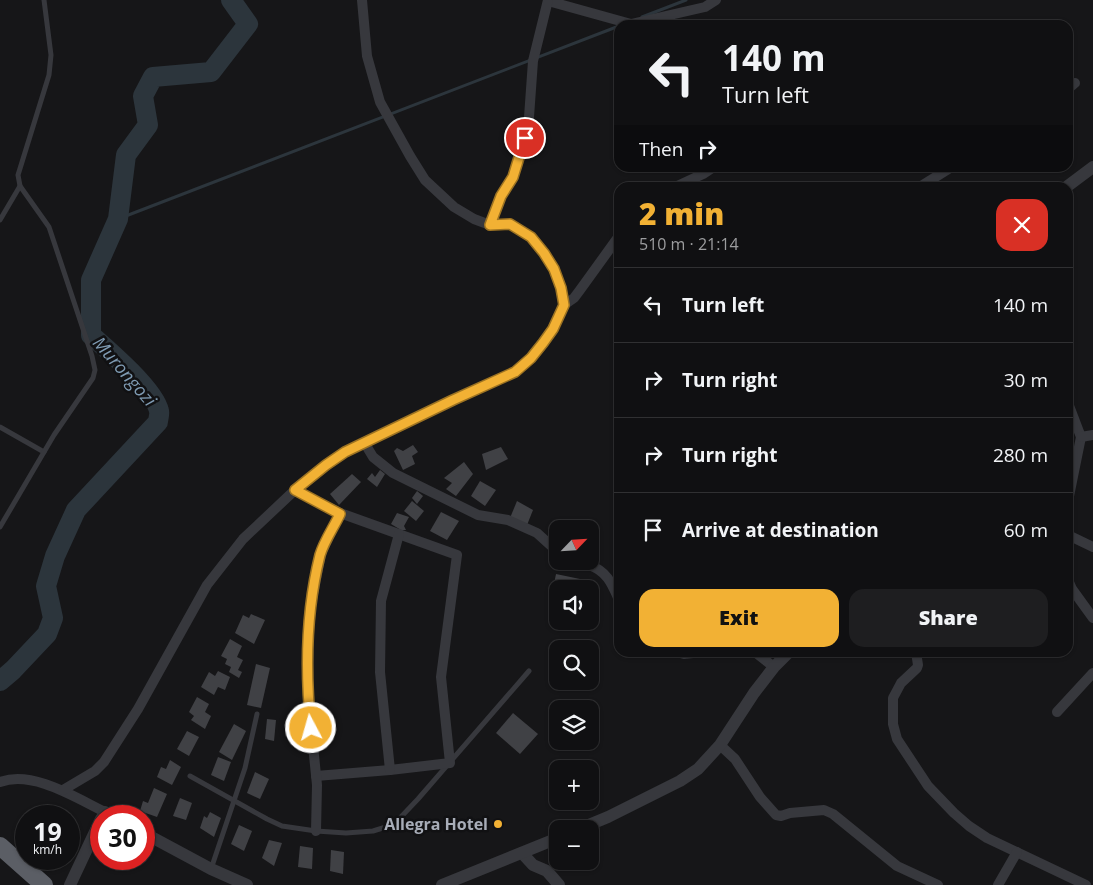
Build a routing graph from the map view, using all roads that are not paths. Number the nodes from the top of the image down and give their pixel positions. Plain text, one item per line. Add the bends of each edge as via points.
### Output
1 (44, 0) edge
2 (362, 0) edge
3 (548, 0) edge
4 (716, 0) edge
5 (617, 20) edge
6 (648, 20) edge
7 (1093, 167) edge
8 (706, 172) edge
9 (944, 172) edge
10 (686, 182) edge
11 (928, 182) edge
12 (1073, 182) edge
13 (20, 186) junction
14 (0, 220) edge
15 (490, 225) junction
16 (614, 243) edge
17 (564, 305) junction
18 (1073, 416) edge
19 (0, 427) edge
20 (1093, 435) edge
21 (1081, 437) junction
22 (364, 442) junction
23 (44, 452) junction
24 (1073, 476) edge
25 (295, 490) junction
26 (340, 514) junction
27 (2, 519) edge
28 (0, 527) edge
29 (399, 534) junction
30 (1073, 537) edge
31 (549, 544) edge
32 (1093, 547) edge
33 (599, 569) edge
34 (614, 579) edge
35 (1073, 590) edge
36 (1093, 618) edge
37 (761, 657) edge
38 (784, 657) edge
39 (917, 657) edge
40 (774, 667) junction
41 (529, 671) dead end
42 (1093, 673) edge
43 (1057, 712) dead end
44 (257, 714) dead end
45 (720, 745) junction
46 (450, 764) junction
47 (390, 770) junction
48 (190, 776) dead end
49 (316, 776) junction
50 (0, 782) edge
51 (63, 790) junction
52 (234, 800) junction
53 (90, 807) edge
54 (599, 821) edge
55 (316, 831) junction
56 (155, 839) edge
57 (549, 842) edge
58 (0, 846) edge
59 (90, 846) edge
60 (1017, 852) junction
61 (522, 853) junction
62 (211, 870) junction
63 (44, 885) edge
64 (70, 885) edge
65 (247, 885) edge
66 (442, 885) edge
67 (560, 885) edge
68 (938, 885) edge
69 (998, 885) edge
70 (1086, 885) edge

1 - 13 lane via 49,75 18,175
2 - 15 street via 367,56 380,102 410,156 425,180 454,207
3 - 5 street
3 - 15 street via 533,61 528,131 515,171
4 - 6 street via 705,7
7 - 12 street
8 - 10 street
9 - 11 street
13 - 14 lane
13 - 23 lane via 50,227 95,370 93,378
15 - 17 street via 510,224 531,237 554,269
16 - 17 street via 574,298
17 - 22 street via 543,343 515,372
18 - 21 street
19 - 23 lane
20 - 21 street
21 - 24 street
22 - 25 street via 326,465
22 - 31 street via 373,457 393,473 478,515 508,520 537,533
23 - 27 lane
25 - 26 street
25 - 51 street via 243,539 207,585 138,709 104,762
26 - 29 street
26 - 49 street via 321,554 309,615 308,696
27 - 28 lane
29 - 46 street via 457,554 441,677
29 - 47 street via 381,600 380,672
30 - 32 street
33 - 34 street
35 - 36 street
37 - 40 street
38 - 40 street
39 - 60 street via 917,668 901,683 893,698 893,724 897,739 928,786 948,808 975,830
40 - 45 street
41 - 46 lane
42 - 43 street
44 - 52 lane
45 - 54 street via 698,769 680,781
45 - 68 street via 735,758 776,815 824,810 896,866
46 - 47 street
46 - 55 lane via 399,819 386,827 346,833
47 - 49 street
48 - 52 lane
49 - 55 street
50 - 51 street via 16,779
51 - 53 street
52 - 55 lane via 282,826
52 - 62 lane
56 - 62 street
57 - 61 street
58 - 63 highway
59 - 64 street
60 - 69 street
60 - 70 street
61 - 66 street
61 - 67 street
62 - 65 street

